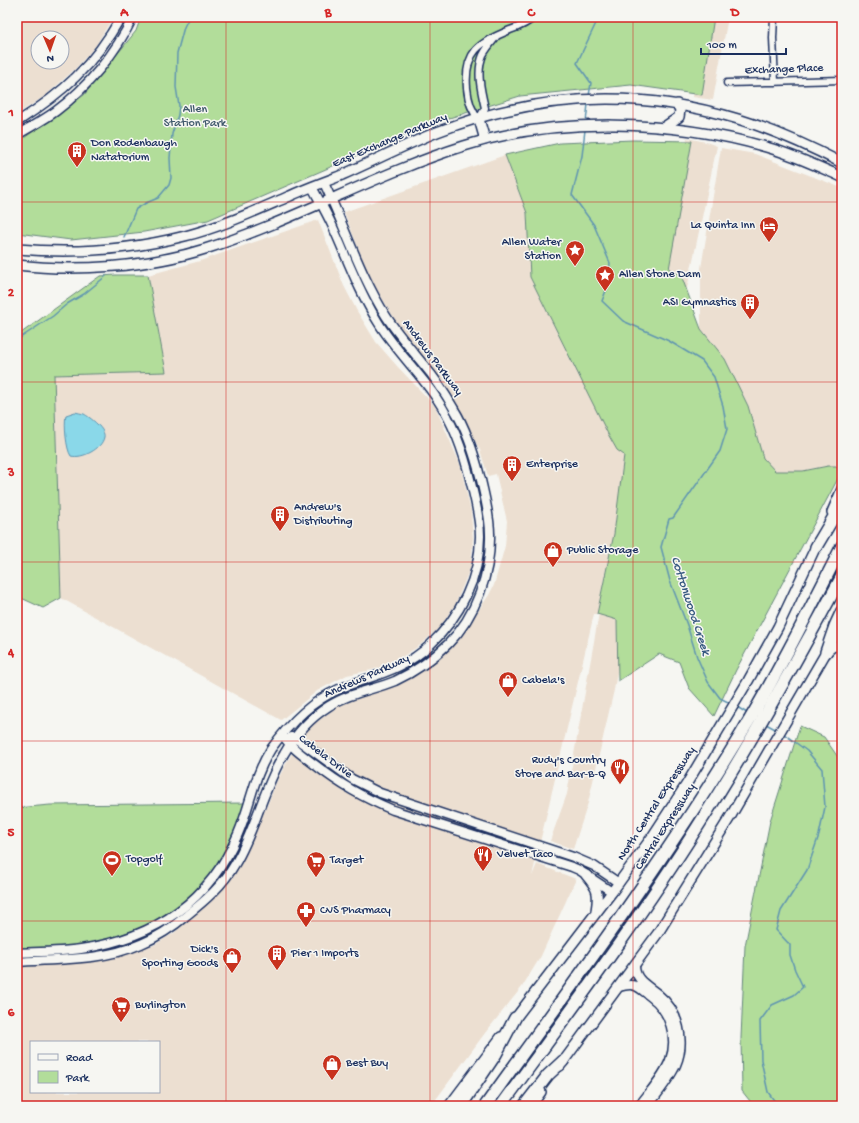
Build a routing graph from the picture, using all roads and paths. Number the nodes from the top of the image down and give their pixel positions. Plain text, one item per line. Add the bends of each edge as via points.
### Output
1 (120, 17) edge
2 (133, 17) edge
3 (534, 17) edge
4 (774, 17) edge
5 (496, 37) junction
6 (842, 80) edge
7 (775, 82) junction
8 (727, 83) dead end
9 (677, 104) junction
10 (479, 119) junction
11 (17, 122) edge
12 (664, 127) junction
13 (17, 135) edge
14 (756, 135) junction
15 (484, 140) junction
16 (842, 163) edge
17 (842, 177) edge
18 (324, 183) junction
19 (312, 187) junction
20 (331, 198) junction
21 (320, 203) junction
22 (163, 241) junction
23 (17, 249) edge
24 (166, 259) junction
25 (17, 265) edge
26 (382, 308) junction
27 (372, 313) junction
28 (424, 364) junction
29 (416, 371) junction
30 (477, 464) junction
31 (468, 467) junction
32 (842, 489) edge
33 (842, 503) edge
34 (816, 546) junction
35 (842, 546) edge
36 (842, 576) edge
37 (465, 599) junction
38 (476, 604) junction
39 (842, 611) edge
40 (842, 625) edge
41 (842, 646) edge
42 (426, 649) junction
43 (826, 652) junction
44 (380, 685) junction
45 (770, 695) junction
46 (282, 735) junction
47 (295, 738) junction
48 (290, 746) junction
49 (586, 875) junction
50 (619, 883) junction
51 (612, 892) junction
52 (595, 915) junction
53 (172, 916) junction
54 (177, 924) junction
55 (17, 953) edge
56 (17, 962) edge
57 (635, 966) junction
58 (619, 987) junction
59 (515, 1018) junction
60 (563, 1061) junction
61 (448, 1106) edge
62 (461, 1106) edge
63 (485, 1106) edge
64 (501, 1106) edge
65 (524, 1106) edge
66 (531, 1106) edge
67 (639, 1106) edge
68 (648, 1106) edge

1 - 11 street via 98,52 77,77 52,99
2 - 13 street via 111,54 87,82 56,110
3 - 5 street via 528,23
4 - 7 street
5 - 10 street via 481,62 480,82 485,108
5 - 10 street via 478,46 473,52 468,68 467,82 472,112
6 - 7 street, Exchange Place
7 - 8 street, Exchange Place
9 - 10 main road, East Exchange Parkway via 629,99 550,102
9 - 12 main road via 680,110 679,117
9 - 14 main road, East Exchange Parkway via 722,114
10 - 15 main road
10 - 18 main road, East Exchange Parkway via 436,132
12 - 14 main road, East Exchange Parkway
12 - 15 main road, East Exchange Parkway via 554,128
14 - 16 main road, East Exchange Parkway
14 - 17 main road, East Exchange Parkway via 779,151
15 - 20 main road, East Exchange Parkway via 421,161
18 - 19 main road, East Exchange Parkway
18 - 20 street, Andrews Parkway
19 - 21 street, Andrews Parkway
19 - 22 main road, East Exchange Parkway via 219,225
20 - 21 main road, East Exchange Parkway
20 - 26 street, Andrews Parkway via 366,280
21 - 24 main road, East Exchange Parkway via 204,250
21 - 27 street, Andrews Parkway
22 - 23 main road, East Exchange Parkway via 132,247 67,252
22 - 24 main road
24 - 25 main road, East Exchange Parkway via 100,267
26 - 27 street
26 - 28 street, Andrews Parkway via 401,338
27 - 29 street, Andrews Parkway
28 - 29 street
28 - 30 street, Andrews Parkway via 456,412
29 - 31 street, Andrews Parkway via 447,415
30 - 31 street
30 - 38 street, Andrews Parkway via 490,534 488,570
31 - 37 street, Andrews Parkway via 480,536 477,568
32 - 34 main road, North Central Expressway
33 - 34 highway
34 - 50 main road, North Central Expressway via 778,627 748,681 684,790
35 - 45 highway, Central Expressway
36 - 45 highway, Central Expressway
37 - 38 street
37 - 42 street, Andrews Parkway via 450,622
38 - 44 street, Andrews Parkway via 462,628 441,651 417,669
39 - 43 highway
40 - 43 main road
41 - 43 street via 833,647
42 - 44 street via 422,658 403,671 384,679
42 - 46 street, Andrews Parkway via 390,672 337,690 311,706
43 - 57 main road via 708,855
44 - 47 street, Andrews Parkway via 330,705 315,716
45 - 63 highway, Central Expressway via 624,913
45 - 64 highway, Central Expressway via 748,742 699,826 615,950
46 - 47 street, Cabela Drive
46 - 48 street, Cabela Drive
46 - 53 street, Andrews Parkway via 273,746 255,780 239,832 226,858 215,875 194,898
47 - 48 street, Andrews Parkway
47 - 50 street, Cabela Drive via 352,779 380,793 573,857 594,866
48 - 49 street, Cabela Drive via 333,779 367,800 560,863
48 - 54 street, Andrews Parkway via 276,768 235,864 220,887
49 - 51 street, Cabela Drive
49 - 52 main road via 597,890
50 - 51 main road, North Central Expressway
51 - 52 main road, North Central Expressway
52 - 59 main road, North Central Expressway
53 - 54 street
53 - 55 street, Andrews Parkway via 136,935 109,943 79,950
54 - 56 street, Andrews Parkway via 140,944 112,953
57 - 58 main road
57 - 68 street via 639,980 671,1008 680,1030 677,1064
58 - 60 main road
58 - 67 street via 635,985 656,1000 666,1013 672,1032 673,1042 667,1068
59 - 61 main road, North Central Expressway
59 - 62 highway via 496,1054
60 - 65 highway via 548,1075
60 - 66 main road

